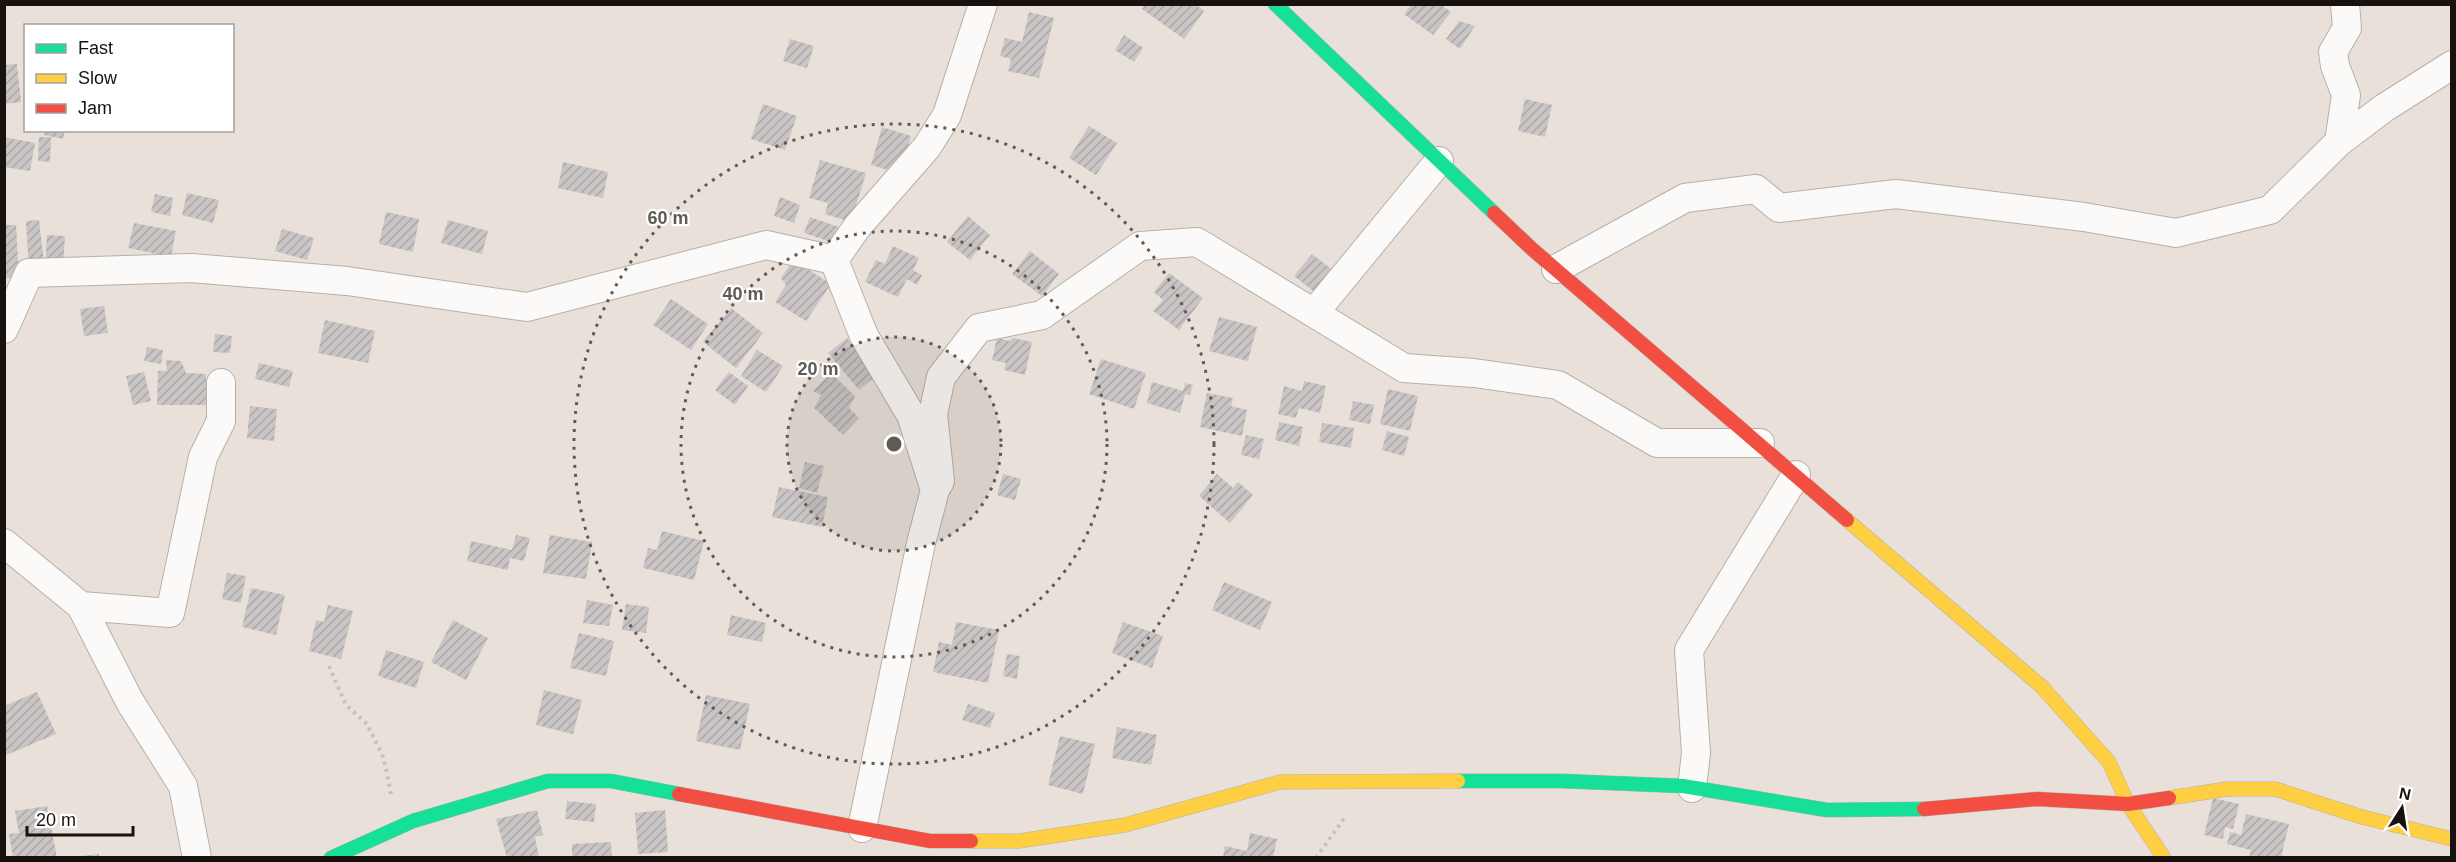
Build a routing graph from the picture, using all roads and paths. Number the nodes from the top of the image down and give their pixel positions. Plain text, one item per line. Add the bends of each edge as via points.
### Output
1 (983, 4) edge
2 (1275, 4) edge
3 (2345, 4) edge
4 (2451, 47) edge
5 (2451, 65) edge
6 (2384, 108) junction
7 (2339, 142) junction
8 (1439, 161) junction
9 (834, 260) junction
10 (1556, 269) junction
11 (1314, 313) junction
12 (4, 329) edge
13 (221, 383) dead end
14 (1760, 443) junction
15 (1796, 475) junction
16 (935, 490) junction
17 (4, 543) edge
18 (81, 606) junction
19 (329, 666) dead end
20 (1370, 783) junction
21 (1692, 788) junction
22 (2128, 804) junction
23 (398, 827) junction
24 (862, 828) junction
25 (2451, 839) edge
26 (197, 858) edge
27 (331, 858) edge
28 (1316, 858) edge
29 (2164, 858) edge

1 - 9 street via 947,115 927,147 857,227
2 - 8 street
3 - 7 street via 2347,28 2333,52 2346,94
4 - 6 street via 2396,79
5 - 6 street
6 - 7 street
7 - 10 street via 2270,210 2176,233 2084,217 1896,194 1779,208 1756,189 1685,198
8 - 10 street
8 - 11 street
9 - 12 street via 766,245 527,307 347,281 191,268 30,273
9 - 16 street via 864,336 911,416
10 - 14 street
11 - 14 street via 1404,368 1558,385 1657,443
11 - 16 street via 1197,242 1140,246 1042,315 979,328 941,376 933,414 940,481
13 - 18 street via 220,421 203,457 170,613
14 - 15 street
15 - 21 street via 1689,650 1696,753
15 - 22 street via 2042,687 2109,762
16 - 24 street
17 - 18 street
18 - 26 street via 130,702 183,786
19 - 23 path via 346,705 367,724 384,759
20 - 21 street via 1562,781
20 - 24 street via 1280,782 1125,825 1019,841 930,841
20 - 28 path
21 - 22 street via 1827,810 1909,810 2037,800
22 - 25 street via 2227,789 2275,789 2362,817
22 - 29 street
23 - 24 street via 548,781 611,781
23 - 27 street

